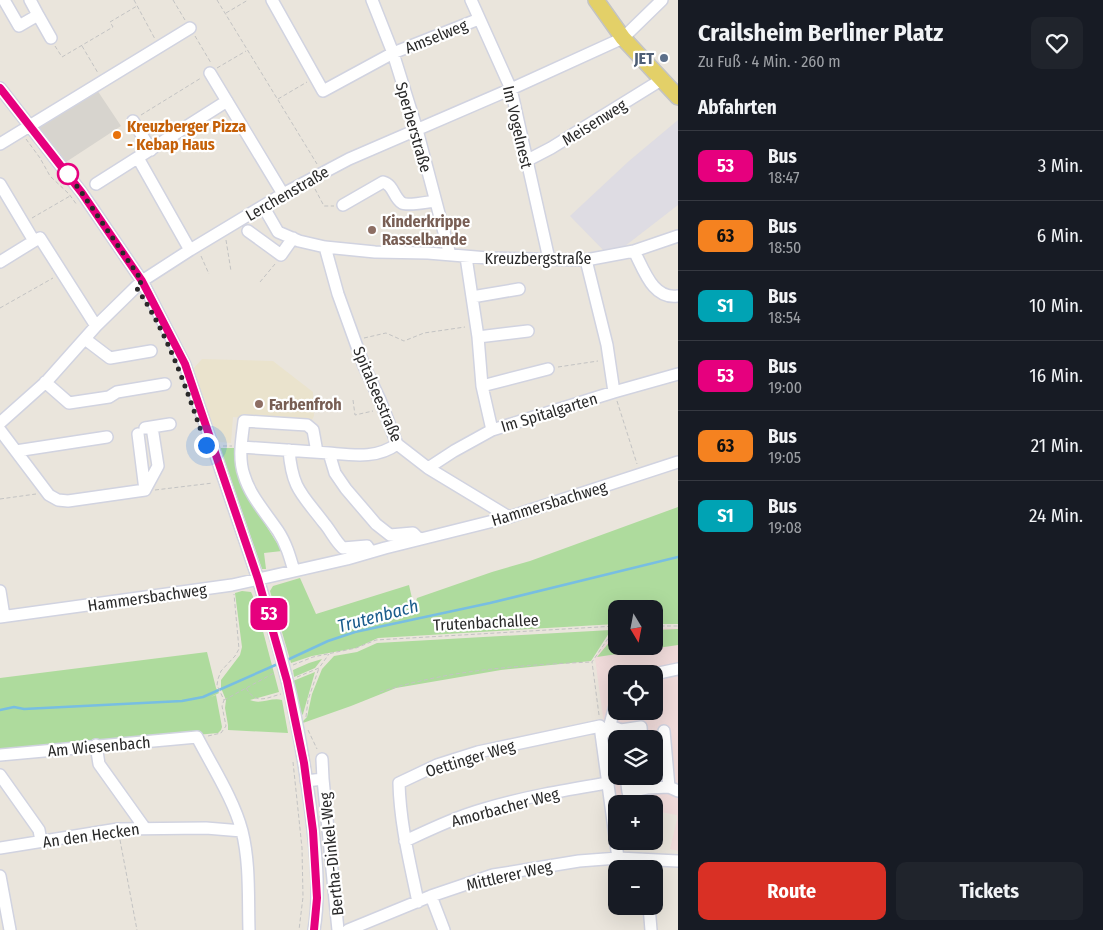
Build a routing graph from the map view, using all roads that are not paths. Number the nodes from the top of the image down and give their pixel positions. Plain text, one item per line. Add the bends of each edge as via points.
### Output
1 (4, 0) edge
2 (30, 0) edge
3 (272, 0) edge
4 (372, 0) edge
5 (471, 0) edge
6 (596, 0) edge
7 (662, 0) edge
8 (38, 15) junction
9 (479, 19) junction
10 (190, 28) dead end
11 (51, 38) road end
12 (623, 38) junction
13 (393, 53) junction
14 (210, 73) road end
15 (660, 80) junction
16 (0, 88) edge
17 (511, 89) junction
18 (678, 97) edge
19 (228, 101) junction
20 (133, 120) road end
21 (25, 129) junction
22 (416, 130) junction
23 (0, 144) edge
24 (151, 150) junction
25 (138, 158) junction
26 (526, 161) junction
27 (0, 184) edge
28 (96, 184) dead end
29 (283, 194) junction
30 (435, 201) junction
31 (343, 204) road end
32 (263, 206) junction
33 (248, 231) dead end
34 (678, 236) edge
35 (293, 238) junction
36 (34, 241) junction
37 (325, 246) junction
38 (193, 248) junction
39 (634, 252) junction
40 (450, 255) junction
41 (466, 257) junction
42 (549, 259) junction
43 (586, 260) junction
44 (0, 262) edge
45 (142, 281) junction
46 (519, 289) dead end
47 (678, 296) edge
48 (472, 297) junction
49 (96, 326) junction
50 (528, 331) dead end
51 (478, 338) junction
52 (85, 339) junction
53 (151, 351) dead end
54 (548, 369) road end
55 (678, 374) edge
56 (45, 382) junction
57 (165, 384) dead end
58 (482, 386) junction
59 (614, 392) junction
60 (0, 423) edge
61 (170, 424) dead end
62 (152, 427) junction
63 (0, 430) edge
64 (492, 430) junction
65 (107, 437) dead end
66 (396, 444) junction
67 (241, 447) junction
68 (289, 450) junction
69 (16, 451) junction
70 (317, 452) junction
71 (329, 453) junction
72 (678, 462) edge
73 (428, 468) junction
74 (145, 490) junction
75 (509, 517) junction
76 (419, 539) junction
77 (371, 552) junction
78 (294, 571) junction
79 (258, 579) junction
80 (0, 591) edge
81 (2, 616) edge
82 (678, 669) edge
83 (663, 672) edge
84 (614, 730) edge
85 (641, 730) edge
86 (608, 731) edge
87 (664, 731) dead end
88 (608, 736) edge
89 (96, 745) junction
90 (0, 755) edge
91 (322, 759) road end
92 (0, 775) edge
93 (323, 779) junction
94 (306, 781) junction
95 (607, 782) junction
96 (627, 785) edge
97 (641, 785) edge
98 (658, 785) edge
99 (673, 789) edge
100 (144, 827) junction
101 (242, 831) junction
102 (41, 841) junction
103 (405, 841) junction
104 (0, 848) edge
105 (618, 858) junction
106 (627, 860) edge
107 (678, 861) edge
108 (663, 862) edge
109 (0, 876) edge
110 (431, 896) junction
111 (418, 902) junction
112 (650, 915) edge
113 (10, 930) edge
114 (249, 930) edge
115 (314, 930) edge
116 (338, 930) edge
117 (348, 930) edge
118 (444, 930) edge
119 (651, 930) edge

1 - 8 street via 20,26
2 - 8 street
3 - 13 street, Amselweg via 323,91
4 - 13 street, Sperberstraße
5 - 9 street, Im Vogelnest
6 - 12 main road
7 - 12 street, Lerchenstraße
8 - 11 street
9 - 13 street, Amselweg
9 - 17 street, Im Vogelnest
10 - 21 street
12 - 15 main road
12 - 17 street, Lerchenstraße
13 - 22 street, Sperberstraße
14 - 19 street
15 - 18 main road
15 - 26 street, Meisenweg
16 - 21 street
17 - 22 street, Lerchenstraße
17 - 26 street, Im Vogelnest
19 - 24 street
19 - 29 street
20 - 24 street
21 - 23 street
21 - 45 street via 82,193
22 - 29 street, Lerchenstraße via 349,158
22 - 30 street, Sperberstraße
24 - 25 street
25 - 28 street
25 - 38 street
26 - 42 street, Im Vogelnest
27 - 36 street
29 - 32 street, Lerchenstraße
30 - 31 street via 406,204 401,202 390,184 383,182
30 - 40 street, Sperberstraße
32 - 35 street, Kreuzbergstraße via 278,232
32 - 38 street, Lerchenstraße
33 - 35 street via 282,255
34 - 39 street, Kreuzbergstraße
35 - 37 street, Kreuzbergstraße
36 - 44 street
36 - 49 street via 40,238
37 - 40 street, Kreuzbergstraße
37 - 66 street, Spitalseestraße via 338,294
38 - 45 street, Lerchenstraße
39 - 43 street, Kreuzbergstraße
39 - 47 street via 657,292 669,298
40 - 41 street, Kreuzbergstraße
41 - 42 street, Kreuzbergstraße
41 - 48 street
42 - 43 street, Kreuzbergstraße
43 - 59 street
45 - 49 street, Lerchenstraße
45 - 79 street via 185,364
46 - 48 street
48 - 51 street
49 - 52 street, Lerchenstraße
50 - 51 street
51 - 58 street
52 - 53 street via 110,358
52 - 56 street, Lerchenstraße
54 - 58 street
55 - 59 street, Im Spitalgarten
56 - 57 street via 69,403
56 - 60 street, Lerchenstraße
58 - 64 street
59 - 64 street, Im Spitalgarten
61 - 62 street
62 - 74 street via 158,466
62 - 74 street via 137,432
63 - 69 street
64 - 73 street, Im Spitalgarten
65 - 69 street
66 - 71 street via 362,456
66 - 73 street, Spitalseestraße
67 - 68 street
67 - 70 street via 244,421 253,421 307,425 313,430
67 - 78 street via 243,474 252,495 279,532
68 - 70 street
68 - 77 street via 290,470 298,490 336,543 342,548 367,546
69 - 74 street via 46,492 58,500
70 - 71 street
71 - 76 street, Hammersbachweg via 335,473 376,524 390,535 413,533
72 - 75 street, Hammersbachweg
73 - 75 street, Spitalseestraße
75 - 76 street, Hammersbachweg
76 - 77 street, Hammersbachweg
77 - 78 street, Hammersbachweg
78 - 79 street, Hammersbachweg
79 - 81 street, Hammersbachweg
79 - 94 street, bridge via 289,677
80 - 81 street
82 - 83 street
84 - 85 street via 641,727
86 - 103 street, Oettinger Weg via 478,752 437,765 399,784
87 - 99 street
88 - 95 street via 602,742
89 - 90 street, Am Wiesenbach
89 - 100 street via 99,764
89 - 101 street, Am Wiesenbach via 197,737
91 - 93 street, Bertha-Dinkel-Weg
92 - 102 street via 39,830
93 - 94 street, Bertha-Dinkel-Weg
93 - 116 street, Bertha-Dinkel-Weg
94 - 115 street via 316,866
95 - 103 street, Amorbacher Weg via 483,810
95 - 105 street
96 - 97 street via 628,792
98 - 99 street
100 - 101 street, An den Hecken
100 - 102 street, An den Hecken
101 - 114 street via 248,864
102 - 104 street, An den Hecken
103 - 111 street, Oettinger Weg
105 - 106 street, Mittlerer Weg
105 - 110 street, Mittlerer Weg via 579,860 502,874
107 - 108 street, Mittlerer Weg
109 - 113 street
110 - 111 street, Mittlerer Weg
110 - 118 street
111 - 117 street, Mittlerer Weg
112 - 119 street

